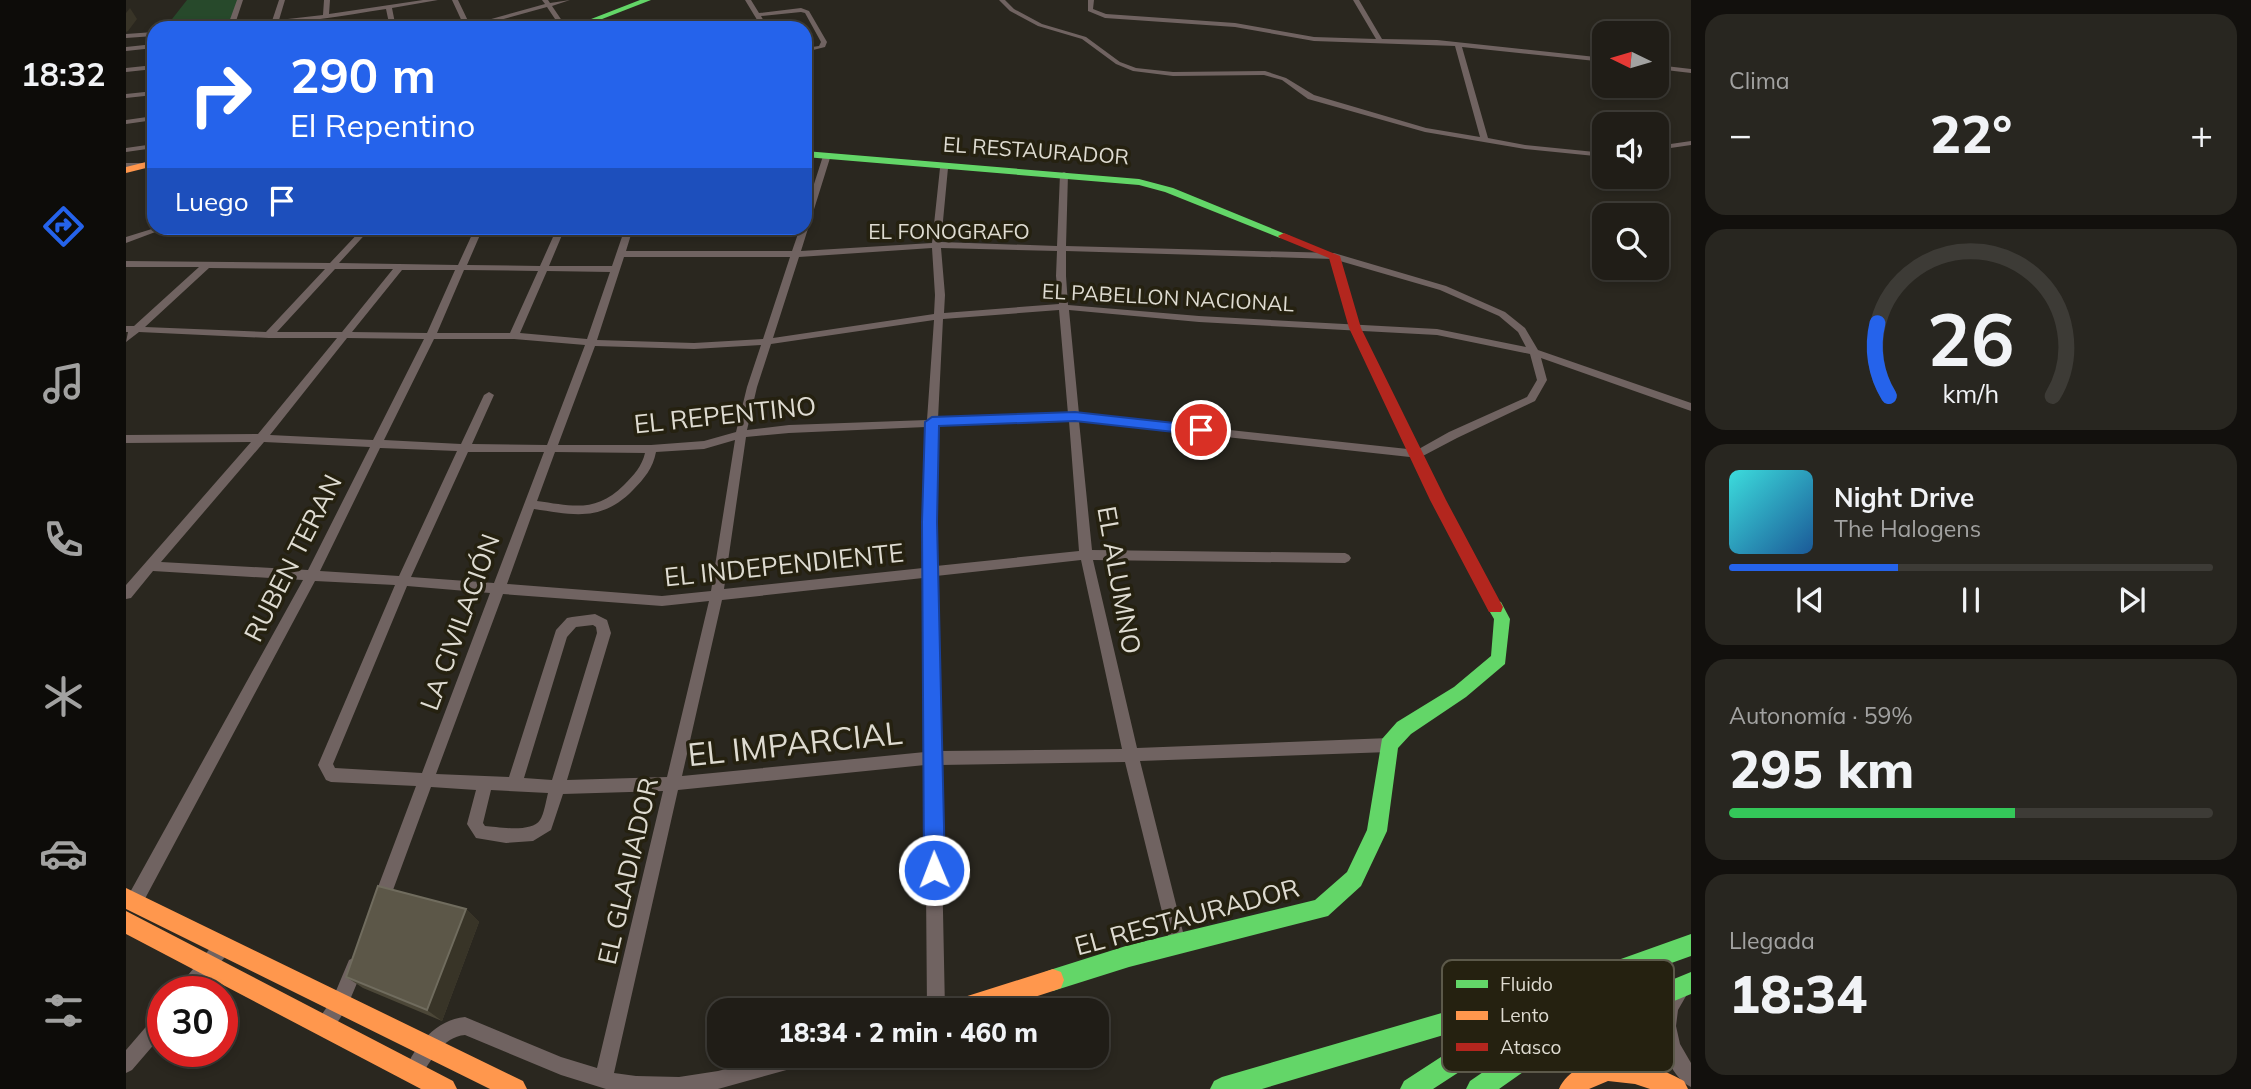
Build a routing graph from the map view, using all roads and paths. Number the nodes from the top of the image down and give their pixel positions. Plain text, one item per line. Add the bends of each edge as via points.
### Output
1 (240, 0) edge
2 (282, 0) edge
3 (327, 0) edge
4 (369, 0) edge
5 (435, 0) edge
6 (455, 0) edge
7 (567, 0) edge
8 (647, 0) edge
9 (748, 0) edge
10 (1002, 0) edge
11 (1091, 0) edge
12 (1356, 0) edge
13 (547, 2) edge
14 (389, 8) junction
15 (370, 11) junction
16 (757, 15) junction
17 (323, 17) junction
18 (233, 21) edge
19 (275, 21) edge
20 (304, 21) edge
21 (322, 21) edge
22 (392, 21) edge
23 (465, 21) edge
24 (487, 21) edge
25 (559, 21) edge
26 (604, 21) edge
27 (761, 21) edge
28 (147, 34) edge
29 (126, 36) edge
30 (1381, 42) junction
31 (1458, 44) junction
32 (147, 47) edge
33 (126, 49) edge
34 (812, 49) edge
35 (1592, 59) edge
36 (147, 68) edge
37 (1670, 68) edge
38 (126, 70) edge
39 (1691, 71) edge
40 (147, 94) edge
41 (126, 96) edge
42 (147, 119) edge
43 (126, 122) edge
44 (1484, 138) junction
45 (1691, 143) edge
46 (1669, 146) edge
47 (147, 147) edge
48 (126, 150) edge
49 (1592, 154) edge
50 (812, 155) edge
51 (827, 158) junction
52 (147, 165) edge
53 (126, 167) edge
54 (944, 168) junction
55 (1063, 174) junction
56 (812, 205) edge
57 (147, 233) edge
58 (360, 235) edge
59 (476, 235) edge
60 (558, 235) edge
61 (627, 235) edge
62 (803, 235) edge
63 (126, 240) edge
64 (936, 245) junction
65 (1061, 250) junction
66 (620, 254) junction
67 (798, 254) junction
68 (1334, 256) junction
69 (1278, 257) joint
70 (126, 264) edge
71 (208, 264) junction
72 (330, 267) junction
73 (399, 268) junction
74 (460, 268) junction
75 (541, 269) junction
76 (615, 269) junction
77 (1063, 307) junction
78 (939, 316) junction
79 (1355, 328) junction
80 (131, 330) edge
81 (431, 334) junction
82 (268, 335) junction
83 (346, 335) junction
84 (514, 336) junction
85 (126, 340) edge
86 (764, 342) junction
87 (591, 343) junction
88 (1534, 352) junction
89 (489, 395) dead end
90 (1691, 407) edge
91 (1075, 417) junction
92 (932, 422) junction
93 (741, 433) junction
94 (261, 438) junction
95 (126, 439) edge
96 (1327, 444) joint
97 (375, 445) junction
98 (464, 448) junction
99 (550, 449) junction
100 (651, 449) junction
101 (1419, 454) junction
102 (530, 504) junction
103 (1086, 555) junction
104 (1345, 558) dead end
105 (151, 566) junction
106 (932, 572) junction
107 (312, 575) junction
108 (402, 581) junction
109 (497, 589) junction
110 (126, 594) edge
111 (716, 597) junction
112 (1390, 745) junction
113 (1131, 755) junction
114 (933, 758) junction
115 (429, 779) junction
116 (674, 783) junction
117 (485, 784) junction
118 (514, 785) junction
119 (559, 786) junction
120 (130, 900) edge
121 (376, 912) edge
122 (126, 922) edge
123 (1178, 944) junction
124 (1691, 945) edge
125 (223, 946) junction
126 (362, 947) edge
127 (1649, 960) edge
128 (209, 963) junction
129 (198, 976) edge
130 (1689, 984) edge
131 (936, 998) edge
132 (996, 998) edge
133 (1674, 1000) edge
134 (339, 1004) junction
135 (1442, 1024) edge
136 (323, 1026) junction
137 (147, 1039) edge
138 (430, 1048) junction
139 (1674, 1048) edge
140 (126, 1065) edge
141 (759, 1068) edge
142 (1442, 1070) edge
143 (414, 1071) junction
144 (1503, 1072) edge
145 (1591, 1072) edge
146 (1637, 1072) edge
147 (604, 1078) junction
148 (1691, 1078) edge
149 (445, 1089) edge
150 (515, 1089) edge
151 (1222, 1089) edge
152 (1412, 1089) edge
153 (1478, 1089) edge
154 (1570, 1089) edge
155 (1676, 1089) edge

1 - 18 street
2 - 19 street
3 - 17 street
4 - 15 street
5 - 14 street
6 - 23 street
7 - 13 street
8 - 26 street
9 - 16 street
10 - 44 street via 1046,28 1084,38 1118,64 1135,70 1265,73 1340,107 1425,130
11 - 30 street via 1090,10 1105,16
12 - 30 street
13 - 24 street
13 - 25 street
14 - 15 street
14 - 22 street
15 - 17 street
16 - 27 street
16 - 34 street via 807,12 824,42
17 - 20 street
17 - 21 street
28 - 29 street
30 - 31 street
31 - 35 street
31 - 44 street
32 - 33 street
36 - 38 street
37 - 39 street
40 - 41 street
42 - 43 street
44 - 49 street
45 - 46 street
47 - 48 street
50 - 51 street, EL RESTAURADOR
51 - 54 street, EL RESTAURADOR
51 - 56 street, EL GLADIADOR
52 - 53 street
54 - 55 street, EL RESTAURADOR
54 - 64 street
55 - 65 street, EL ALUMNO
55 - 68 street, EL RESTAURADOR via 1110,177 1169,190
57 - 63 street
58 - 72 street
59 - 74 street, RUBEN TERAN
60 - 75 street
61 - 66 street, LA CIVILACIÓN
62 - 67 street, EL GLADIADOR
64 - 65 street, EL FONOGRAFO
64 - 67 street, EL FONOGRAFO
64 - 78 street
65 - 69 street, EL FONOGRAFO
65 - 77 street, EL ALUMNO
66 - 67 street, EL FONOGRAFO
66 - 76 street, LA CIVILACIÓN
67 - 86 street, EL GLADIADOR
68 - 69 street, EL RESTAURADOR
68 - 79 street
68 - 88 street, EL RESTAURADOR via 1475,301 1522,330
70 - 71 street
71 - 72 street
71 - 80 street
72 - 73 street
72 - 82 street
73 - 74 street
73 - 83 street
74 - 75 street
74 - 81 street, RUBEN TERAN
75 - 76 street
75 - 84 street
76 - 87 street, LA CIVILACIÓN
77 - 78 street, EL PABELLON NACIONAL
77 - 79 street, EL PABELLON NACIONAL
77 - 91 street, EL ALUMNO
78 - 86 street, EL PABELLON NACIONAL
78 - 92 street
79 - 88 street, EL PABELLON NACIONAL via 1437,332
79 - 101 street
80 - 82 street, EL PABELLON NACIONAL
80 - 85 street
81 - 83 street, EL PABELLON NACIONAL
81 - 84 street, EL PABELLON NACIONAL
81 - 97 street, RUBEN TERAN
82 - 83 street, EL PABELLON NACIONAL
83 - 94 street
84 - 87 street, EL PABELLON NACIONAL
86 - 87 street, EL PABELLON NACIONAL via 694,346
86 - 93 street, EL GLADIADOR
87 - 99 street, LA CIVILACIÓN
88 - 90 street, EL PABELLON NACIONAL
88 - 101 street, EL RESTAURADOR via 1542,380 1531,399
89 - 98 street
91 - 92 street, EL REPENTINO
91 - 96 street, EL REPENTINO
91 - 103 street, EL ALUMNO
92 - 93 street, EL REPENTINO
92 - 106 street
93 - 100 street, EL REPENTINO via 704,445
93 - 111 street, EL GLADIADOR
94 - 95 street, EL REPENTINO
94 - 97 street, EL REPENTINO
94 - 105 street
96 - 101 street
97 - 98 street, EL REPENTINO
97 - 107 street, RUBEN TERAN
98 - 99 street, EL REPENTINO
98 - 108 street
99 - 100 street, EL REPENTINO
99 - 102 street, LA CIVILACIÓN
100 - 102 street via 642,473 604,509
101 - 112 street via 1438,500 1502,619 1499,659 1460,692 1404,728
102 - 109 street, LA CIVILACIÓN
103 - 104 street, EL INDEPENDIENTE
103 - 106 street, EL INDEPENDIENTE
103 - 113 street, EL ALUMNO
105 - 107 street, EL INDEPENDIENTE
105 - 110 street
106 - 111 street, EL INDEPENDIENTE
106 - 114 street
107 - 108 street, EL INDEPENDIENTE
107 - 120 street, RUBEN TERAN
108 - 109 street, EL INDEPENDIENTE
108 - 115 street, EL IMPARCIAL via 326,765 331,775
109 - 111 street, EL INDEPENDIENTE via 662,601
109 - 115 street, LA CIVILACIÓN
111 - 116 street, EL GLADIADOR
112 - 113 street, EL IMPARCIAL
112 - 123 street, EL RESTAURADOR via 1377,831 1354,878 1321,909
113 - 114 street, EL IMPARCIAL
113 - 123 street, EL ALUMNO
114 - 116 street, EL IMPARCIAL
114 - 131 street
115 - 117 street, EL IMPARCIAL
115 - 121 street, LA CIVILACIÓN
116 - 119 street, EL IMPARCIAL
116 - 147 street, EL GLADIADOR
117 - 118 street, EL IMPARCIAL
117 - 119 street via 475,824 481,832 500,834 541,830
118 - 119 street, EL IMPARCIAL
118 - 119 street via 561,635 572,622 589,618 602,624 604,633
120 - 125 street
122 - 128 street
123 - 132 street, EL RESTAURADOR
124 - 127 street
125 - 128 street
125 - 134 street
126 - 134 street
128 - 129 street
128 - 136 street
130 - 133 street
134 - 136 street
134 - 138 street
135 - 151 street
136 - 143 street
137 - 140 street
138 - 143 street
138 - 147 street via 449,1028 466,1026 580,1073
138 - 150 street
139 - 148 street
141 - 147 street via 659,1087
142 - 152 street
143 - 149 street
144 - 153 street
145 - 154 street
146 - 155 street

